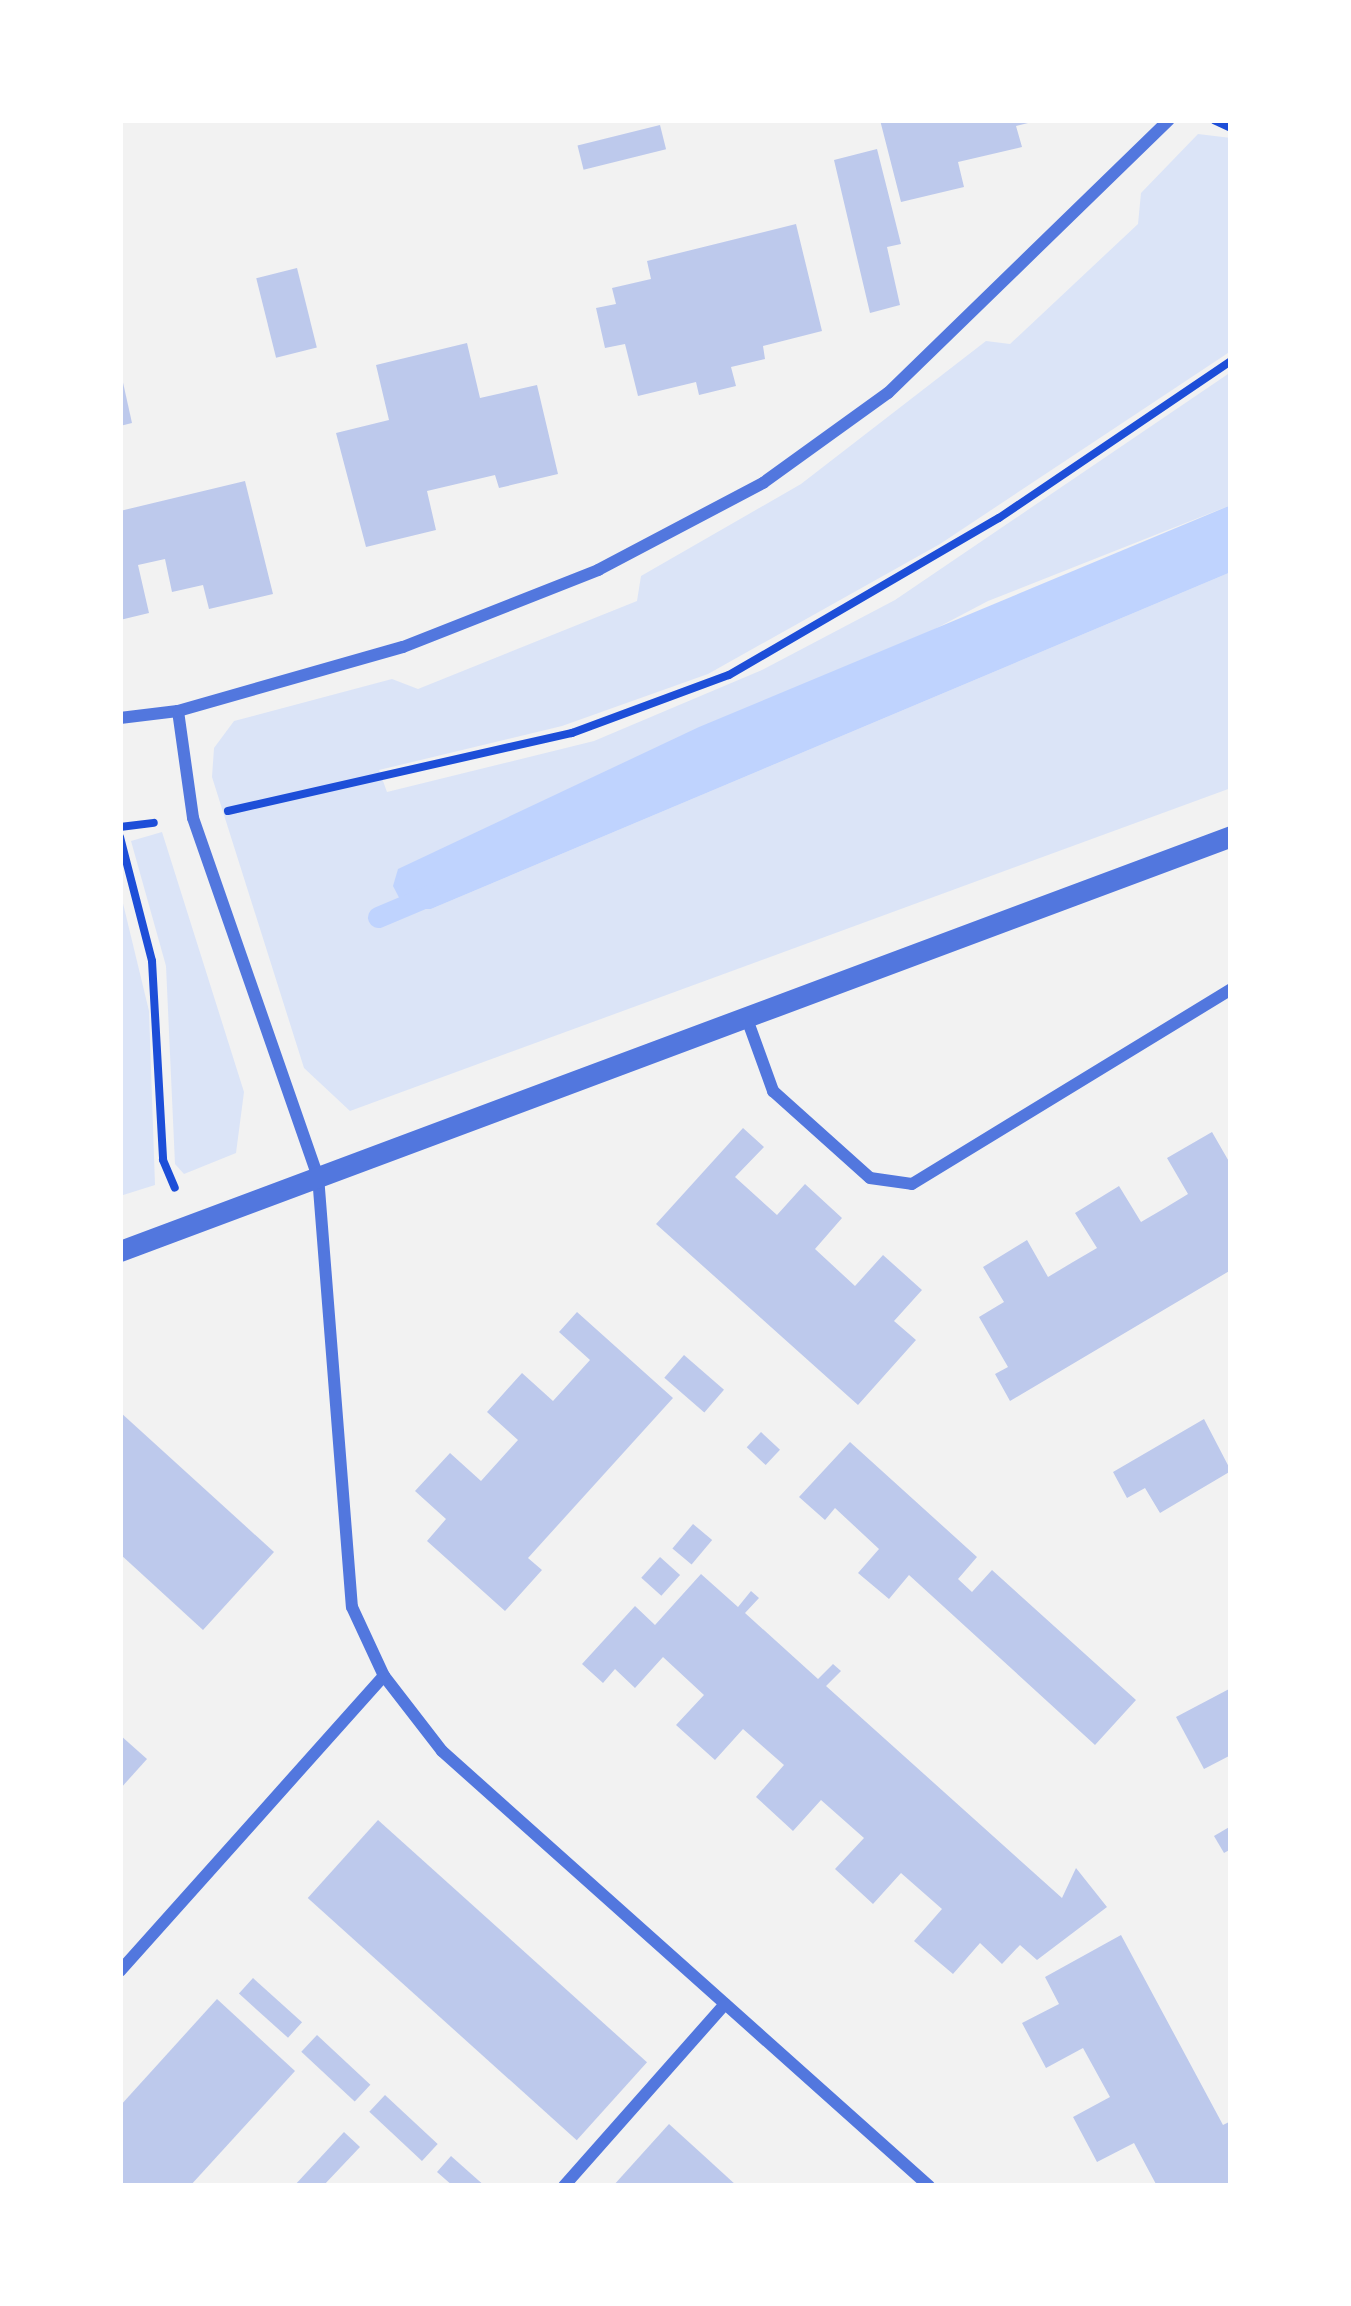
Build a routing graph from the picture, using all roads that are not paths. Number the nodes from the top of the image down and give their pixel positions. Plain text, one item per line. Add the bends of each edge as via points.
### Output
1 (1169, 120) edge
2 (178, 711) junction
3 (120, 718) edge
4 (1231, 836) edge
5 (1231, 989) edge
6 (747, 1019) junction
7 (318, 1176) junction
8 (120, 1250) edge
9 (384, 1676) junction
10 (120, 1971) edge
11 (724, 2004) junction
12 (564, 2186) edge
13 (929, 2186) edge

1 - 2 street via 888,393 763,482 598,570 403,647
2 - 3 street
2 - 7 street via 193,818
4 - 6 street
5 - 6 street via 911,1184 870,1178 773,1091
6 - 7 street
7 - 8 street
7 - 9 street via 352,1607
9 - 10 street
9 - 11 street via 442,1751
11 - 12 street
11 - 13 street

